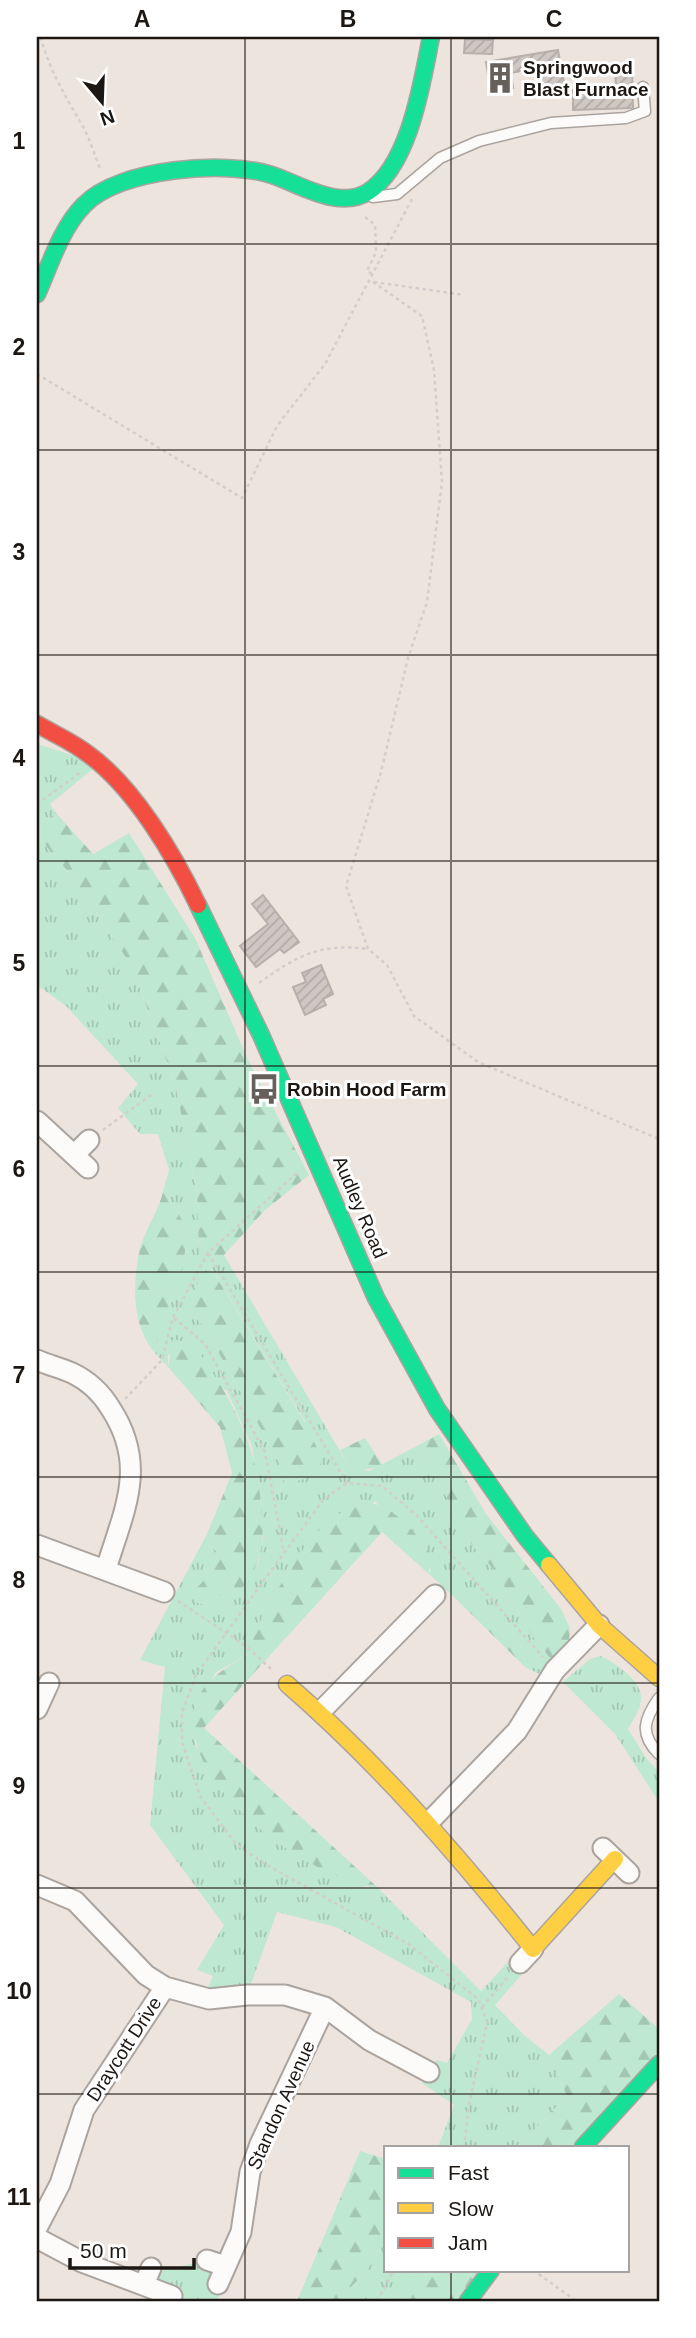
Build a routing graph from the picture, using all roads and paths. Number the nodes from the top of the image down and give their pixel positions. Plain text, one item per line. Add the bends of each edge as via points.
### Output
1 (41, 37) edge
2 (431, 37) edge
3 (643, 88) dead end
4 (107, 188) junction
5 (404, 188) junction
6 (351, 199) junction
7 (372, 274) junction
8 (368, 281) junction
9 (373, 282) junction
10 (37, 293) edge
11 (464, 295) dead end
12 (37, 374) edge
13 (37, 724) edge
14 (37, 734) edge
15 (57, 734) junction
16 (82, 771) dead end
17 (37, 804) edge
18 (368, 949) junction
19 (242, 995) junction
20 (151, 1095) dead end
21 (37, 1121) edge
22 (659, 1139) edge
23 (84, 1154) joint
24 (315, 1157) junction
25 (208, 1253) junction
26 (173, 1317) junction
27 (37, 1360) edge
28 (113, 1411) junction
29 (347, 1483) dead end
30 (37, 1545) edge
31 (284, 1553) dead end
32 (106, 1569) junction
33 (164, 1592) joint
34 (435, 1595) dead end
35 (599, 1625) junction
36 (659, 1678) edge
37 (49, 1682) dead end
38 (287, 1684) joint
39 (659, 1699) edge
40 (37, 1709) edge
41 (321, 1711) junction
42 (659, 1754) edge
43 (429, 1822) junction
44 (616, 1860) dead end
45 (37, 1885) edge
46 (527, 1956) junction
47 (165, 1987) junction
48 (325, 2007) junction
49 (482, 2007) dead end
50 (659, 2064) edge
51 (429, 2072) dead end
52 (584, 2146) edge
53 (37, 2228) edge
54 (37, 2238) edge
55 (216, 2270) dead end
56 (393, 2272) edge
57 (490, 2272) edge
58 (536, 2272) edge
59 (172, 2296) dead end
60 (377, 2301) edge
61 (468, 2301) edge
62 (576, 2301) edge

1 - 4 path
2 - 6 street via 415,111 397,155 373,188
3 - 5 lane via 645,111 626,118 551,123 479,141 440,158
4 - 6 street via 135,178 231,166
4 - 10 street via 85,203
5 - 6 lane via 397,194
5 - 7 path via 412,199
6 - 7 path via 375,225 376,252 367,271
7 - 8 path
8 - 9 path
8 - 12 path via 325,364 277,426 242,498
9 - 11 path
9 - 18 path via 422,316 433,370 442,482 427,602 346,886
13 - 15 street, Audley Road
14 - 15 street
15 - 19 street, Audley Road via 89,754 125,789 180,868
16 - 17 path
18 - 19 path via 314,950
18 - 22 path via 387,965 414,1016 478,1062
19 - 24 street, Audley Road
20 - 23 path
21 - 23 street
24 - 25 path
24 - 35 street, Audley Road via 376,1298 437,1409 525,1536
25 - 26 path
25 - 29 path
26 - 28 path via 162,1360
26 - 31 path via 205,1344 265,1452
27 - 28 street via 74,1374 101,1393
28 - 32 street via 132,1451 129,1494
30 - 32 street
32 - 33 street
33 - 38 path via 246,1646
34 - 41 street
35 - 36 street, Audley Road
35 - 43 street via 555,1670 517,1731
37 - 40 street
38 - 41 street
39 - 42 lane via 643,1728
41 - 43 street
43 - 46 street
44 - 46 street
45 - 47 street via 75,1902 146,1975
46 - 49 path
47 - 48 street via 285,1996
47 - 53 street, Draycott Drive via 84,2110 60,2184
48 - 51 street via 369,2040
48 - 55 street, Standon Avenue via 260,2144 250,2172 241,2232
50 - 52 street
54 - 59 street via 82,2262 148,2276
56 - 60 path
57 - 61 street
58 - 62 path

